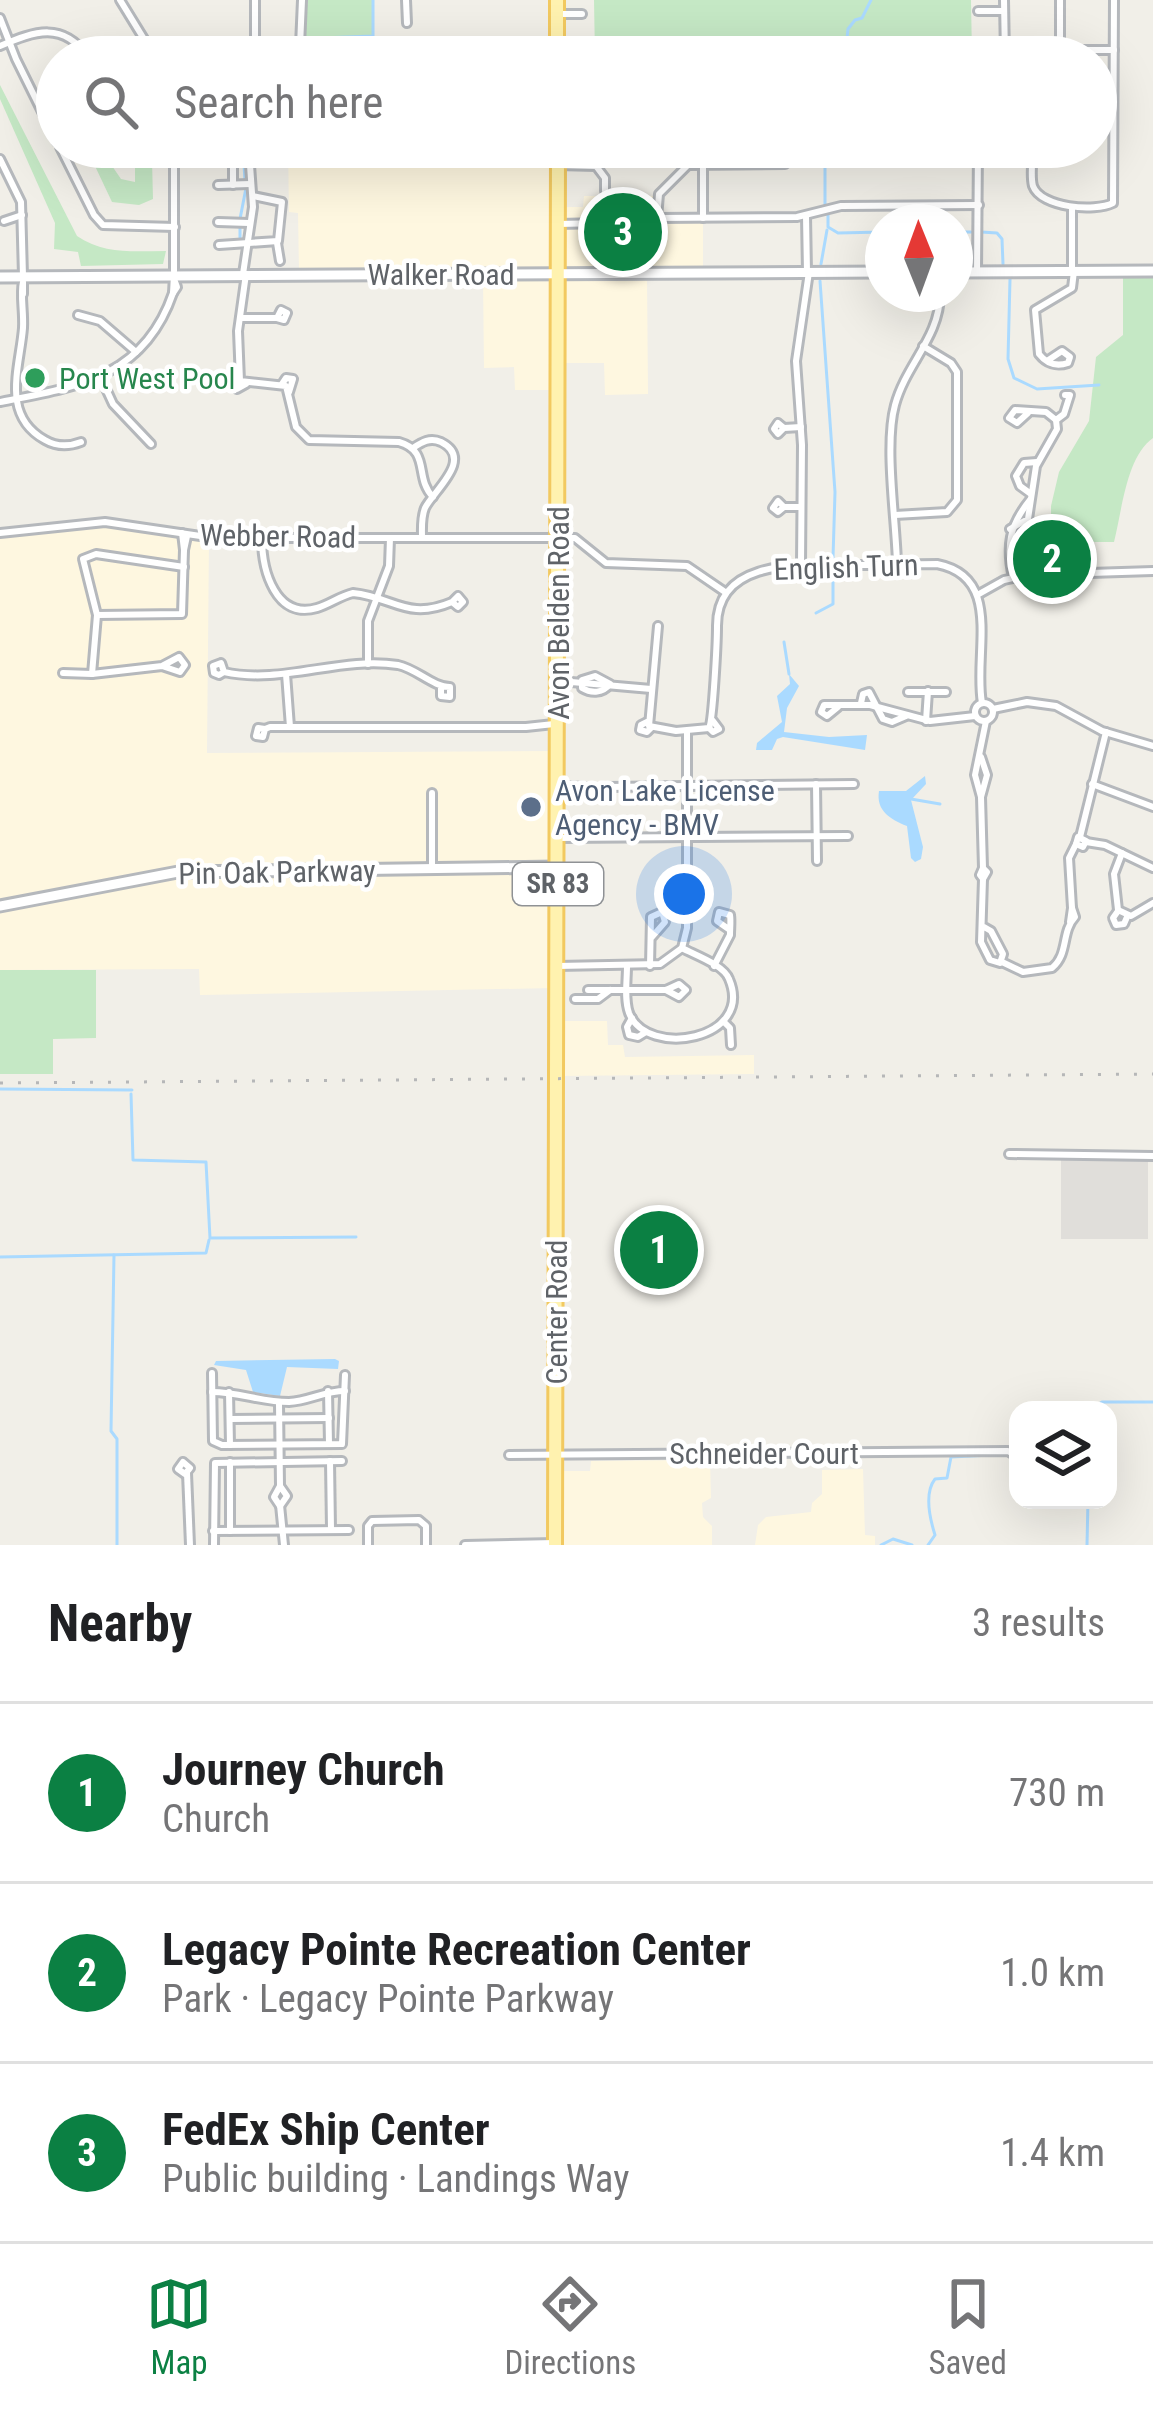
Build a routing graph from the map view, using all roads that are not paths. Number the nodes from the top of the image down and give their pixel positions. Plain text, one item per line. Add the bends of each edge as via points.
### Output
1 (120, 0) edge
2 (254, 0) edge
3 (302, 0) edge
4 (406, 0) edge
5 (1004, 0) edge
6 (1060, 0) edge
7 (1114, 0) edge
8 (557, 7) edge
9 (977, 11) dead end
10 (1004, 11) junction
11 (582, 14) dead end
12 (0, 18) edge
13 (406, 23) dead end
14 (66, 36) edge
15 (145, 36) edge
16 (255, 36) edge
17 (301, 36) edge
18 (1005, 36) edge
19 (1060, 36) edge
20 (1114, 36) edge
21 (4, 44) edge
22 (36, 103) edge
23 (0, 159) edge
24 (71, 168) edge
25 (174, 168) edge
26 (233, 168) edge
27 (251, 168) edge
28 (558, 168) edge
29 (598, 168) edge
30 (685, 168) edge
31 (703, 168) edge
32 (978, 168) edge
33 (1034, 168) edge
34 (1115, 168) edge
35 (233, 184) junction
36 (250, 184) junction
37 (218, 185) dead end
38 (604, 191) dead end
39 (253, 196) junction
40 (979, 205) junction
41 (1072, 207) junction
42 (22, 215) junction
43 (806, 216) junction
44 (657, 218) junction
45 (703, 218) junction
46 (4, 221) dead end
47 (218, 222) dead end
48 (234, 223) junction
49 (249, 223) junction
50 (558, 224) junction
51 (175, 227) junction
52 (277, 243) junction
53 (219, 245) dead end
54 (243, 246) junction
55 (280, 261) dead end
56 (1072, 271) junction
57 (1153, 271) edge
58 (807, 272) junction
59 (865, 272) edge
60 (973, 272) edge
61 (977, 272) junction
62 (246, 274) junction
63 (558, 274) junction
64 (174, 275) junction
65 (0, 278) edge
66 (23, 280) junction
67 (939, 312) edge
68 (78, 315) dead end
69 (240, 318) junction
70 (278, 318) dead end
71 (923, 346) junction
72 (136, 352) junction
73 (1047, 361) dead end
74 (101, 378) junction
75 (1065, 395) dead end
76 (16, 399) junction
77 (0, 402) edge
78 (1028, 413) dead end
79 (1056, 419) junction
80 (801, 427) junction
81 (784, 428) dead end
82 (81, 442) dead end
83 (151, 444) dead end
84 (413, 448) junction
85 (1037, 462) junction
86 (433, 496) junction
87 (1031, 497) junction
88 (784, 507) dead end
89 (800, 507) junction
90 (896, 515) junction
91 (0, 532) edge
92 (185, 534) junction
93 (262, 538) junction
94 (391, 538) junction
95 (422, 538) junction
96 (558, 538) junction
97 (897, 564) junction
98 (801, 565) junction
99 (184, 567) junction
100 (1153, 571) edge
101 (1012, 578) junction
102 (725, 592) junction
103 (979, 593) junction
104 (376, 599) junction
105 (452, 602) dead end
106 (97, 615) junction
107 (658, 626) dead end
108 (368, 664) junction
109 (162, 666) dead end
110 (224, 672) dead end
111 (63, 673) dead end
112 (92, 674) junction
113 (286, 674) junction
114 (558, 684) junction
115 (442, 688) dead end
116 (651, 688) junction
117 (928, 691) junction
118 (908, 692) dead end
119 (946, 692) dead end
120 (982, 703) junction
121 (861, 704) junction
122 (838, 706) dead end
123 (877, 707) junction
124 (993, 710) junction
125 (979, 717) junction
126 (926, 721) junction
127 (557, 724) junction
128 (290, 727) junction
129 (265, 729) dead end
130 (687, 731) junction
131 (1106, 732) junction
132 (1153, 746) edge
133 (816, 784) junction
134 (854, 784) dead end
135 (1092, 784) junction
136 (558, 786) junction
137 (686, 786) junction
138 (585, 787) dead end
139 (608, 787) dead end
140 (432, 793) dead end
141 (1153, 807) edge
142 (817, 836) junction
143 (848, 836) dead end
144 (687, 837) junction
145 (557, 838) junction
146 (1080, 842) junction
147 (1122, 853) junction
148 (817, 861) dead end
149 (557, 867) junction
150 (432, 868) junction
151 (1153, 868) edge
152 (1153, 903) edge
153 (0, 906) edge
154 (985, 927) junction
155 (730, 930) dead end
156 (651, 938) dead end
157 (682, 948) junction
158 (1002, 962) junction
159 (650, 965) junction
160 (557, 966) junction
161 (627, 966) junction
162 (714, 966) junction
163 (588, 976) dead end
164 (627, 990) junction
165 (666, 990) dead end
166 (588, 994) junction
167 (575, 999) dead end
168 (724, 1022) junction
169 (712, 1033) junction
170 (556, 1080) joint
171 (1009, 1154) dead end
172 (1153, 1156) edge
173 (212, 1373) dead end
174 (345, 1375) dead end
175 (328, 1391) junction
176 (345, 1391) junction
177 (212, 1392) junction
178 (230, 1392) junction
179 (279, 1402) junction
180 (280, 1418) junction
181 (329, 1418) junction
182 (230, 1419) junction
183 (280, 1444) junction
184 (329, 1444) junction
185 (226, 1445) junction
186 (1009, 1452) edge
187 (555, 1454) junction
188 (509, 1455) dead end
189 (280, 1461) junction
190 (330, 1461) junction
191 (342, 1461) dead end
192 (226, 1462) junction
193 (187, 1473) dead end
194 (280, 1530) junction
195 (331, 1530) junction
196 (349, 1530) dead end
197 (213, 1531) junction
198 (230, 1531) junction
199 (555, 1544) edge
200 (190, 1545) edge
201 (214, 1545) edge
202 (284, 1545) edge
203 (368, 1545) edge
204 (426, 1545) edge
205 (465, 1545) edge

1 - 15 street
2 - 16 street
3 - 17 street
4 - 13 street
5 - 10 street
6 - 19 street
7 - 20 street
8 - 11 street
9 - 10 street
10 - 18 street
12 - 21 street
14 - 21 street via 36,32
21 - 22 street
23 - 42 street
24 - 51 street via 100,222
25 - 51 street
26 - 35 street
27 - 36 street
28 - 50 main road, Avon Belden Road / SR 83
29 - 38 street
30 - 44 street via 659,194
31 - 45 street
32 - 40 street
33 - 41 street via 1035,190
34 - 41 street via 1115,197 1105,207
35 - 36 street
35 - 37 street
36 - 39 street
39 - 49 street
39 - 52 street via 282,202
40 - 43 street via 842,206
40 - 61 street
41 - 56 street
42 - 46 street
42 - 66 street
43 - 45 street
43 - 58 street
44 - 45 street
44 - 50 street
47 - 48 street
48 - 49 street
48 - 54 street
49 - 54 street
50 - 63 main road, Avon Belden Road / SR 83
51 - 64 street
52 - 54 street
52 - 55 street
53 - 54 street
54 - 62 street
56 - 57 street
56 - 61 street
56 - 73 street via 1069,290 1035,310 1035,344
58 - 59 street, Walker Road
58 - 63 street, Walker Road
58 - 80 street via 796,361
60 - 61 street
62 - 63 street, Walker Road
62 - 64 street, Walker Road
62 - 69 street
63 - 96 main road, Avon Belden Road / SR 83
64 - 66 street, Walker Road
64 - 72 street via 172,293
65 - 66 street, Walker Road
66 - 76 street
67 - 71 street
68 - 72 street via 103,323
69 - 70 street
69 - 84 street via 242,382 293,379 295,424 309,440
71 - 90 street via 893,413
71 - 90 street via 957,372 957,500 947,512
72 - 74 street
74 - 76 street
74 - 83 street via 113,404
75 - 79 street via 1067,408
76 - 77 street
76 - 82 street via 43,439
78 - 79 street
79 - 85 street
80 - 81 street
80 - 89 street
84 - 86 street
84 - 86 street via 435,440 452,454 451,474
85 - 87 street
85 - 87 street via 1024,463 1016,476
86 - 95 street
87 - 101 street via 1010,529
88 - 89 street
89 - 98 street
90 - 97 street
91 - 92 street, Webber Road via 105,522
92 - 93 street, Webber Road
92 - 99 street
93 - 94 street, Webber Road
93 - 104 street via 266,568 288,607 315,609 352,593
94 - 95 street, Webber Road
94 - 104 street
95 - 96 street, Webber Road
96 - 102 street via 584,542 614,566 687,566
96 - 114 main road, Avon Belden Road / SR 83
97 - 98 street, English Turn
97 - 103 street, English Turn via 953,567
98 - 102 street, English Turn via 756,572
99 - 106 street via 182,614
99 - 106 street via 85,558
100 - 101 street
101 - 103 street
102 - 130 street via 711,724
103 - 120 street
104 - 105 street via 411,610
104 - 108 street
106 - 112 street
107 - 116 street
108 - 113 street
108 - 115 street via 406,667
109 - 112 street
110 - 113 street
111 - 112 street
113 - 128 street
114 - 116 street
114 - 127 main road, Avon Belden Road / SR 83
116 - 130 street via 649,725
117 - 118 street
117 - 119 street
117 - 126 street
120 - 124 street
120 - 125 street
121 - 122 street
121 - 123 street
121 - 123 street via 869,692
123 - 126 street
124 - 125 street
124 - 131 street via 1040,703
125 - 126 street
125 - 154 street via 987,775
127 - 128 street
127 - 136 main road, Avon Belden Road / SR 83
128 - 129 street
130 - 137 street
131 - 132 street
131 - 135 street
133 - 134 street
133 - 137 street
133 - 142 street
135 - 141 street
135 - 146 street
136 - 138 street
136 - 145 main road, Avon Belden Road / SR 83
137 - 139 street
137 - 144 street
140 - 150 street
142 - 143 street
142 - 144 street
142 - 148 street
144 - 145 street
144 - 157 street
145 - 149 main road, Avon Belden Road / SR 83
146 - 147 street
146 - 158 street via 1069,855 1075,917 1062,958 1052,968 1023,972
147 - 151 street
147 - 152 street via 1114,877 1118,911 1127,917
149 - 150 street, Pin Oak Parkway
149 - 160 main road, Avon Belden Road / SR 83
150 - 153 street, Pin Oak Parkway via 178,872
154 - 158 street
154 - 158 street via 985,954
155 - 162 street
156 - 159 street
157 - 159 street
157 - 162 street
159 - 161 street
160 - 161 street
160 - 170 main road, Avon Belden Road / SR 83
161 - 164 street
162 - 168 street via 730,981
163 - 166 street
164 - 165 street
164 - 166 street
164 - 169 street via 632,1018 646,1033
166 - 167 street
168 - 169 street
168 - 169 street via 731,1041
170 - 187 main road, Center Road / SR 83
171 - 172 street
173 - 177 street
174 - 176 street
175 - 176 street
175 - 179 street
175 - 181 street
176 - 184 street via 346,1440
177 - 178 street
177 - 185 street via 213,1442
178 - 179 street
178 - 182 street
179 - 180 street
180 - 181 street
180 - 182 street
180 - 183 street
181 - 184 street
182 - 185 street
183 - 184 street
183 - 185 street
183 - 189 street
185 - 192 street
186 - 187 street, Schneider Court
187 - 188 street, Schneider Court
187 - 199 main road, Center Road / SR 83
189 - 190 street
189 - 192 street
189 - 194 street
190 - 191 street
190 - 195 street
192 - 197 street via 213,1465
192 - 198 street
193 - 200 street
194 - 195 street
194 - 198 street
194 - 202 street
195 - 196 street
197 - 198 street
197 - 201 street
199 - 205 street
203 - 204 street via 370,1523 424,1523

